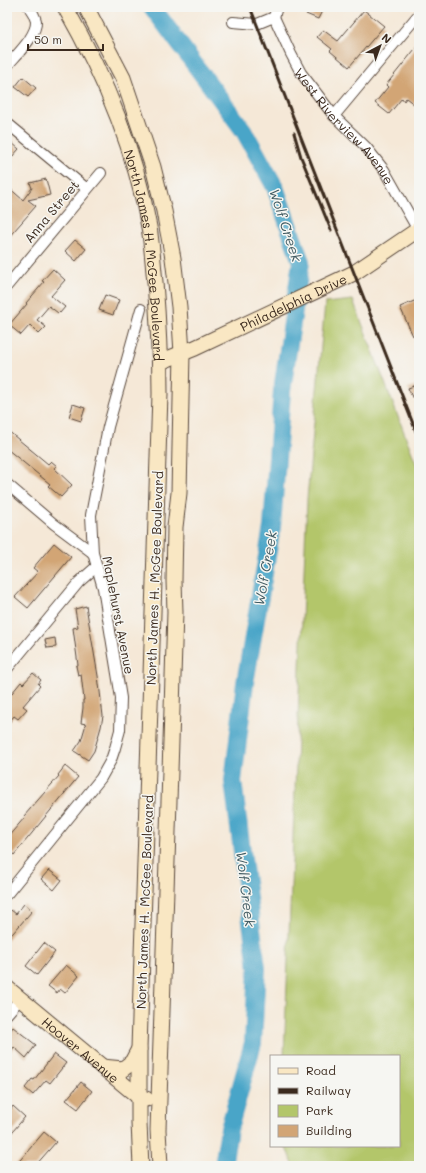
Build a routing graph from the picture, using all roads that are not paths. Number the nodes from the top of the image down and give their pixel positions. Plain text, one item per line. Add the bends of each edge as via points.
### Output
1 (29, 7) edge
2 (65, 7) edge
3 (86, 7) edge
4 (275, 12) edge
5 (419, 14) edge
6 (233, 22) dead end
7 (7, 66) edge
8 (334, 116) junction
9 (7, 123) edge
10 (101, 173) dead end
11 (87, 189) junction
12 (419, 231) edge
13 (7, 286) edge
14 (140, 309) dead end
15 (182, 353) junction
16 (160, 362) junction
17 (7, 484) edge
18 (93, 553) junction
19 (96, 567) junction
20 (7, 670) edge
21 (7, 894) edge
22 (7, 988) edge
23 (20, 998) junction
24 (7, 1014) edge
25 (139, 1049) junction
26 (102, 1067) junction
27 (140, 1098) junction
28 (159, 1099) junction
29 (141, 1166) edge
30 (160, 1166) edge

1 - 7 street via 36,20 31,37
2 - 16 main road, North James H. McGee Boulevard via 110,98 125,137 140,189 151,243
3 - 15 main road, North James H. McGee Boulevard via 123,78 153,167 173,258
4 - 6 street via 257,24
4 - 8 street, West Riverview Avenue via 301,73
5 - 8 street
8 - 12 street, West Riverview Avenue via 366,147 384,170
9 - 11 street
10 - 11 street, Anna Street
11 - 13 street, Anna Street
12 - 15 main road, Philadelphia Drive via 354,273
14 - 18 street, Maplehurst Avenue via 99,470 91,515
15 - 16 main road, Philadelphia Drive
15 - 28 main road, North James H. McGee Boulevard
16 - 25 main road, North James H. McGee Boulevard
17 - 18 street
18 - 19 street, Maplehurst Avenue
19 - 20 street via 79,582
19 - 21 street, Maplehurst Avenue via 103,588 121,698 120,730 101,778
22 - 23 main road, Hoover Avenue
23 - 24 street
23 - 26 main road, Hoover Avenue
25 - 26 main road via 132,1062 123,1069
25 - 27 main road, North James H. McGee Boulevard
26 - 27 main road, Hoover Avenue
27 - 28 main road
27 - 29 main road, North James H. McGee Boulevard
28 - 30 main road, North James H. McGee Boulevard

